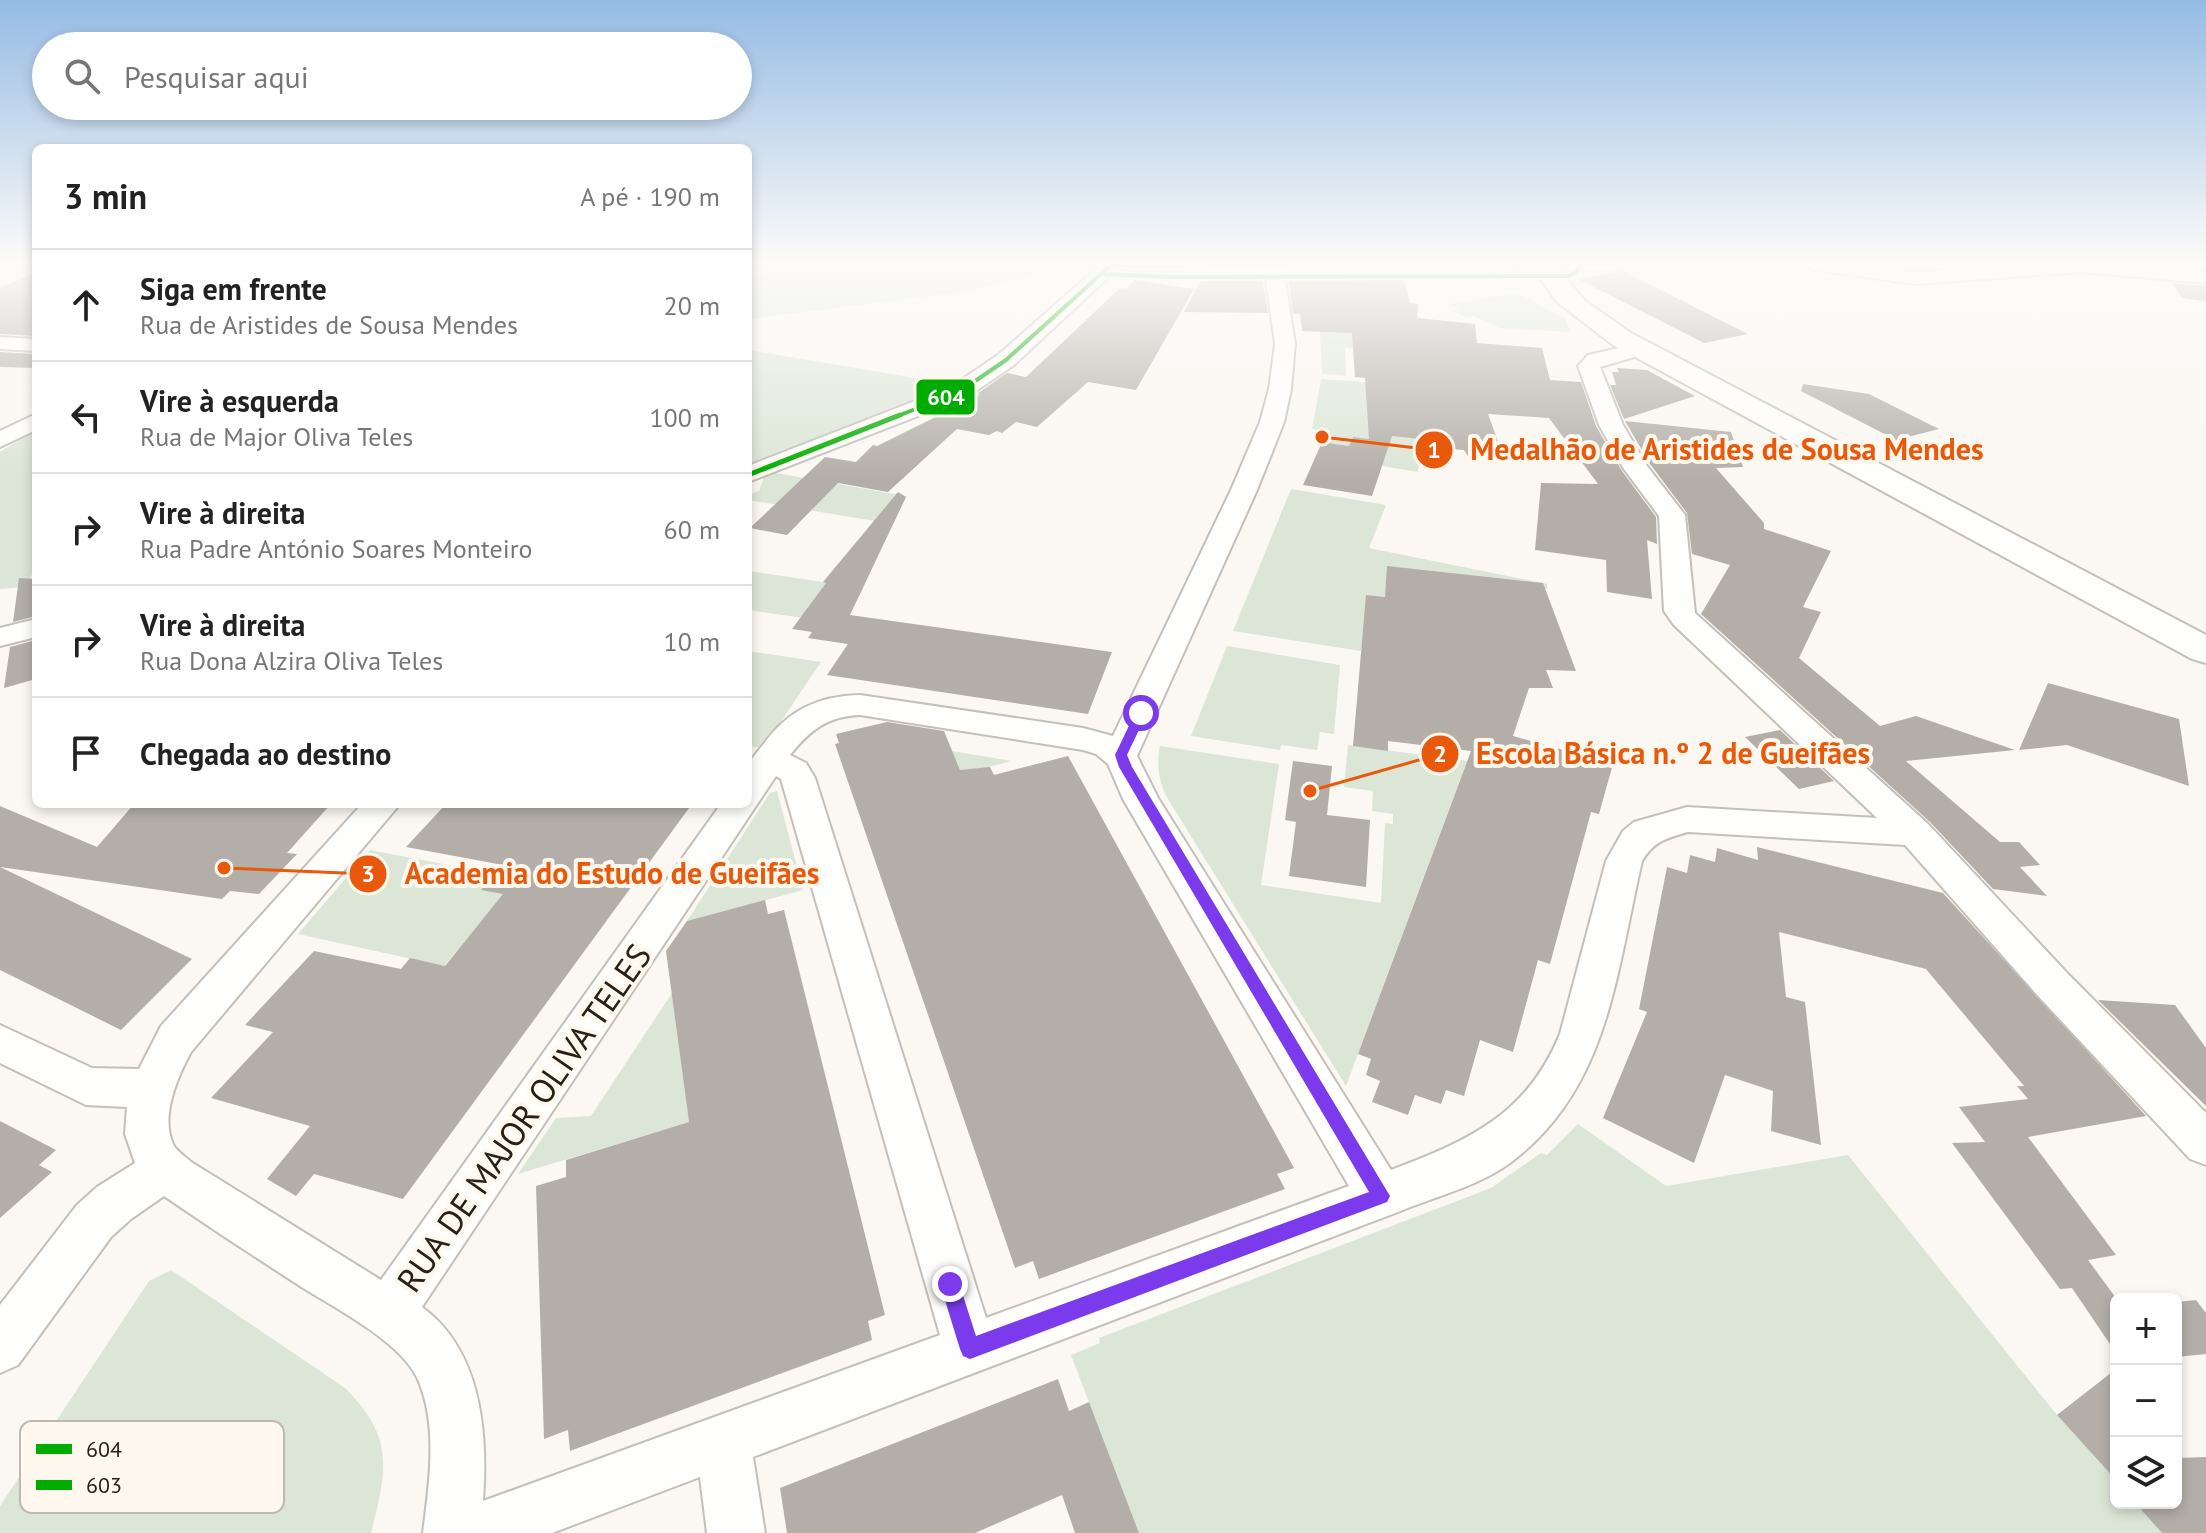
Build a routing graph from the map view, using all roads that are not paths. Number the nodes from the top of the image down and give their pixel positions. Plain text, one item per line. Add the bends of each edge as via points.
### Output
1 (1032, 336) edge
2 (1284, 336) edge
3 (1620, 336) edge
4 (0, 343) edge
5 (32, 345) edge
6 (1651, 347) junction
7 (1730, 389) junction
8 (32, 423) edge
9 (0, 440) edge
10 (752, 473) edge
11 (32, 629) edge
12 (2206, 630) edge
13 (2, 635) edge
14 (2206, 651) edge
15 (1121, 755) junction
16 (760, 776) edge
17 (378, 808) edge
18 (737, 808) edge
19 (1915, 833) junction
20 (0, 1043) edge
21 (153, 1087) junction
22 (2206, 1144) edge
23 (166, 1169) junction
24 (1381, 1196) junction
25 (388, 1314) junction
26 (0, 1347) edge
27 (970, 1349) junction
28 (723, 1442) junction
29 (452, 1533) edge
30 (476, 1533) edge
31 (736, 1533) edge

1 - 10 street via 959,392
2 - 15 street via 1272,422
3 - 6 main road
4 - 5 street
6 - 7 main road
6 - 19 street via 1589,366 1611,425 1672,515 1679,611
7 - 12 main road
7 - 14 main road
8 - 9 street
11 - 13 street
15 - 16 street via 1100,742 846,704 808,715
15 - 24 street via 1141,799
16 - 27 street via 794,771 798,778
17 - 21 street via 187,1025
18 - 25 street, RUA DE MAJOR OLIVA TELES
19 - 22 street
19 - 24 street via 1704,819 1647,831 1624,861 1581,1034 1568,1067 1547,1098 1493,1149
20 - 21 street via 86,1086
21 - 23 street via 148,1127 151,1145
23 - 25 street
23 - 26 street via 94,1221
24 - 27 street
25 - 29 street via 435,1356 452,1401
27 - 28 street
28 - 30 street
28 - 31 street

